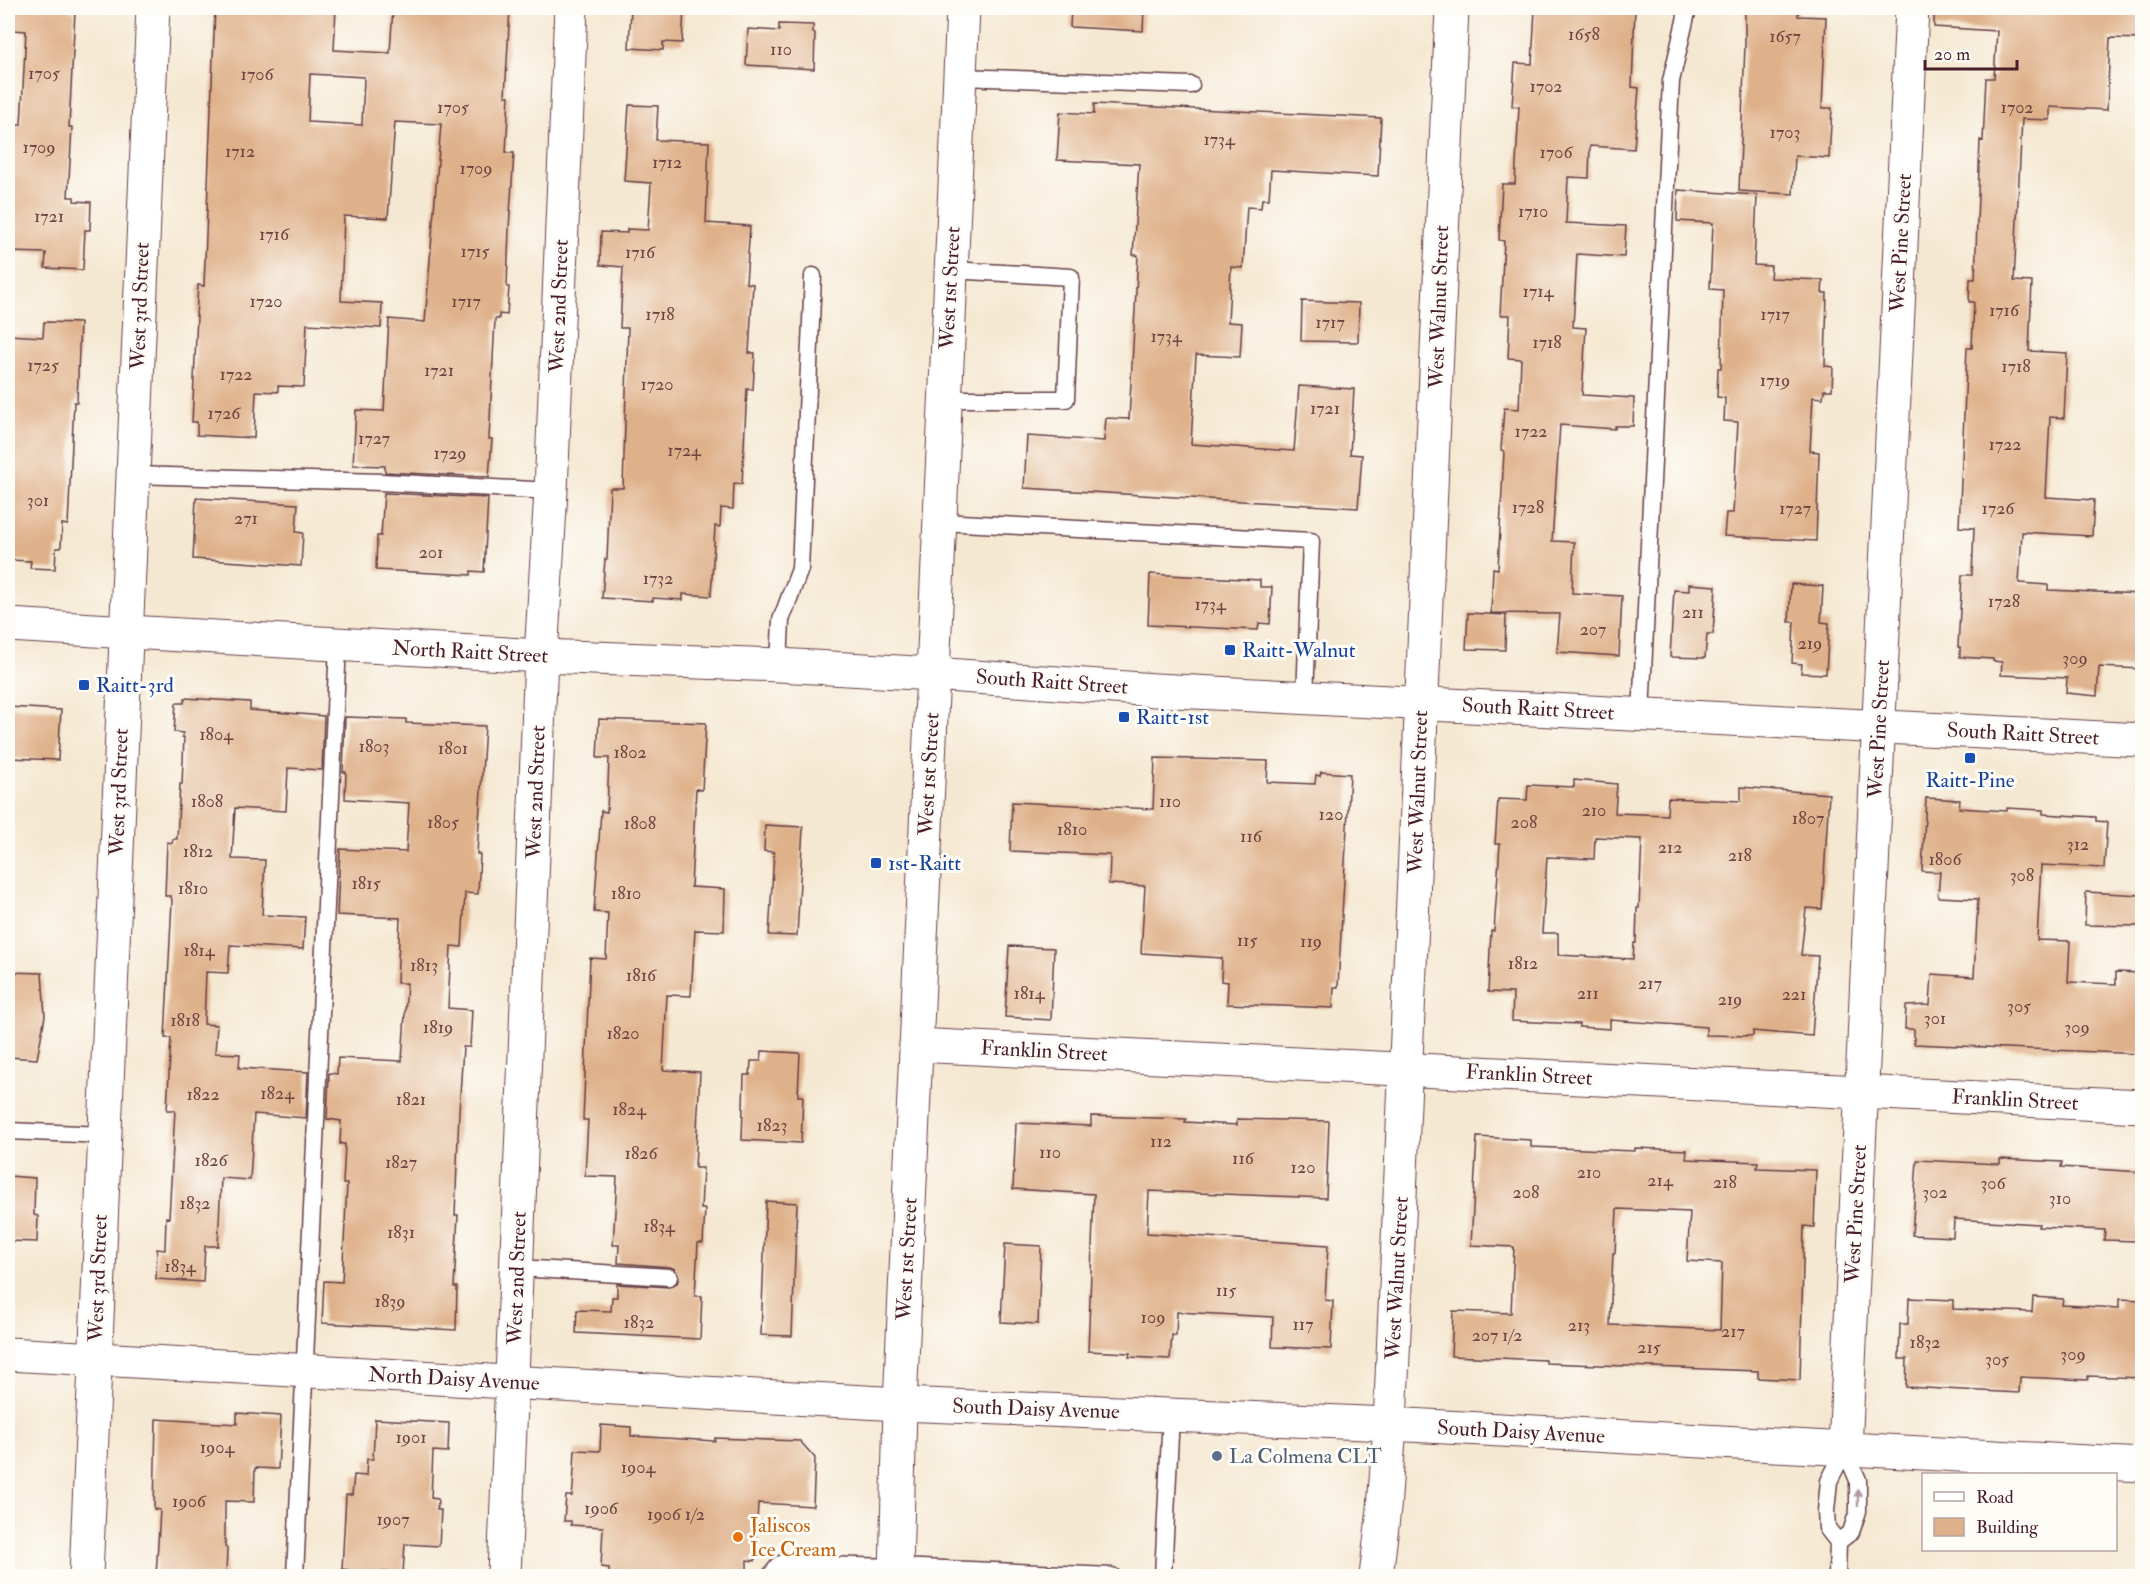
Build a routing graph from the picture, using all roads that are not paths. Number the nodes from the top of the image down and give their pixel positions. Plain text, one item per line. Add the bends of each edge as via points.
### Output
1 (153, 8) edge
2 (571, 8) edge
3 (963, 8) edge
4 (1452, 8) edge
5 (1688, 8) edge
6 (1912, 8) edge
7 (960, 77) junction
8 (1191, 85) dead end
9 (951, 270) junction
10 (813, 276) dead end
11 (946, 399) junction
12 (133, 476) junction
13 (551, 491) junction
14 (940, 522) junction
15 (8, 625) edge
16 (126, 631) junction
17 (338, 645) junction
18 (541, 656) junction
19 (779, 665) junction
20 (933, 674) junction
21 (1305, 697) junction
22 (1422, 703) junction
23 (1641, 714) junction
24 (1879, 726) junction
25 (2142, 740) edge
26 (916, 1045) junction
27 (1406, 1069) junction
28 (1862, 1092) junction
29 (2142, 1106) edge
30 (8, 1131) edge
31 (104, 1135) junction
32 (518, 1268) junction
33 (669, 1277) dead end
34 (8, 1354) edge
35 (95, 1359) junction
36 (303, 1371) junction
37 (513, 1383) junction
38 (900, 1404) junction
39 (1171, 1415) junction
40 (1390, 1425) junction
41 (1845, 1450) junction
42 (2142, 1465) edge
43 (1838, 1542) junction
44 (896, 1572) edge
45 (86, 1576) edge
46 (295, 1576) edge
47 (504, 1576) edge
48 (770, 1576) edge
49 (1112, 1576) edge
50 (1163, 1576) edge
51 (1376, 1576) edge
52 (1837, 1576) edge

1 - 12 street, West 3rd Street
2 - 13 street, West 2nd Street
3 - 7 street, West 1st Street
4 - 22 street, West Walnut Street
5 - 23 lane via 1671,81
6 - 24 street, West Pine Street
7 - 8 lane
7 - 9 street, West 1st Street
9 - 11 street, West 1st Street
9 - 11 lane via 1071,276 1066,399
10 - 19 lane via 800,568 781,620
11 - 14 street, West 1st Street
12 - 13 lane
12 - 16 street, West 3rd Street
13 - 18 street, West 2nd Street
14 - 20 street, West 1st Street
14 - 21 lane via 1311,541
15 - 16 street, North Raitt Street
16 - 17 street, North Raitt Street
16 - 31 street, West 3rd Street
17 - 18 street, North Raitt Street
17 - 36 lane
18 - 19 street, North Raitt Street
18 - 32 street, West 2nd Street
19 - 20 street, North Raitt Street
20 - 21 street, South Raitt Street
20 - 26 street, West 1st Street
21 - 22 street, South Raitt Street
22 - 23 street, South Raitt Street
22 - 27 street, West Walnut Street
23 - 24 street, South Raitt Street
24 - 25 street, South Raitt Street
24 - 28 street, West Pine Street
26 - 27 street, Franklin Street
26 - 38 street, West 1st Street
27 - 28 street, Franklin Street
27 - 40 street, West Walnut Street
28 - 29 street, Franklin Street
28 - 41 street, West Pine Street
30 - 31 lane
31 - 35 street, West 3rd Street
32 - 33 lane
32 - 37 street, West 2nd Street
34 - 35 street, North Daisy Avenue
35 - 36 street, North Daisy Avenue
35 - 45 street, West 3rd Street
36 - 37 street, North Daisy Avenue
36 - 46 lane
37 - 38 street, North Daisy Avenue
37 - 47 street, West 2nd Street
38 - 39 street, South Daisy Avenue
38 - 44 street, West 1st Street
39 - 40 street, South Daisy Avenue
39 - 50 lane
40 - 41 street, South Daisy Avenue
40 - 51 street, West Walnut Street
41 - 42 street, South Daisy Avenue
41 - 43 lane via 1829,1481 1826,1510 1827,1528
43 -> 41 lane via 1851,1532 1858,1511 1858,1480
43 - 52 lane
44 - 48 lane via 780,1564
44 - 49 lane

